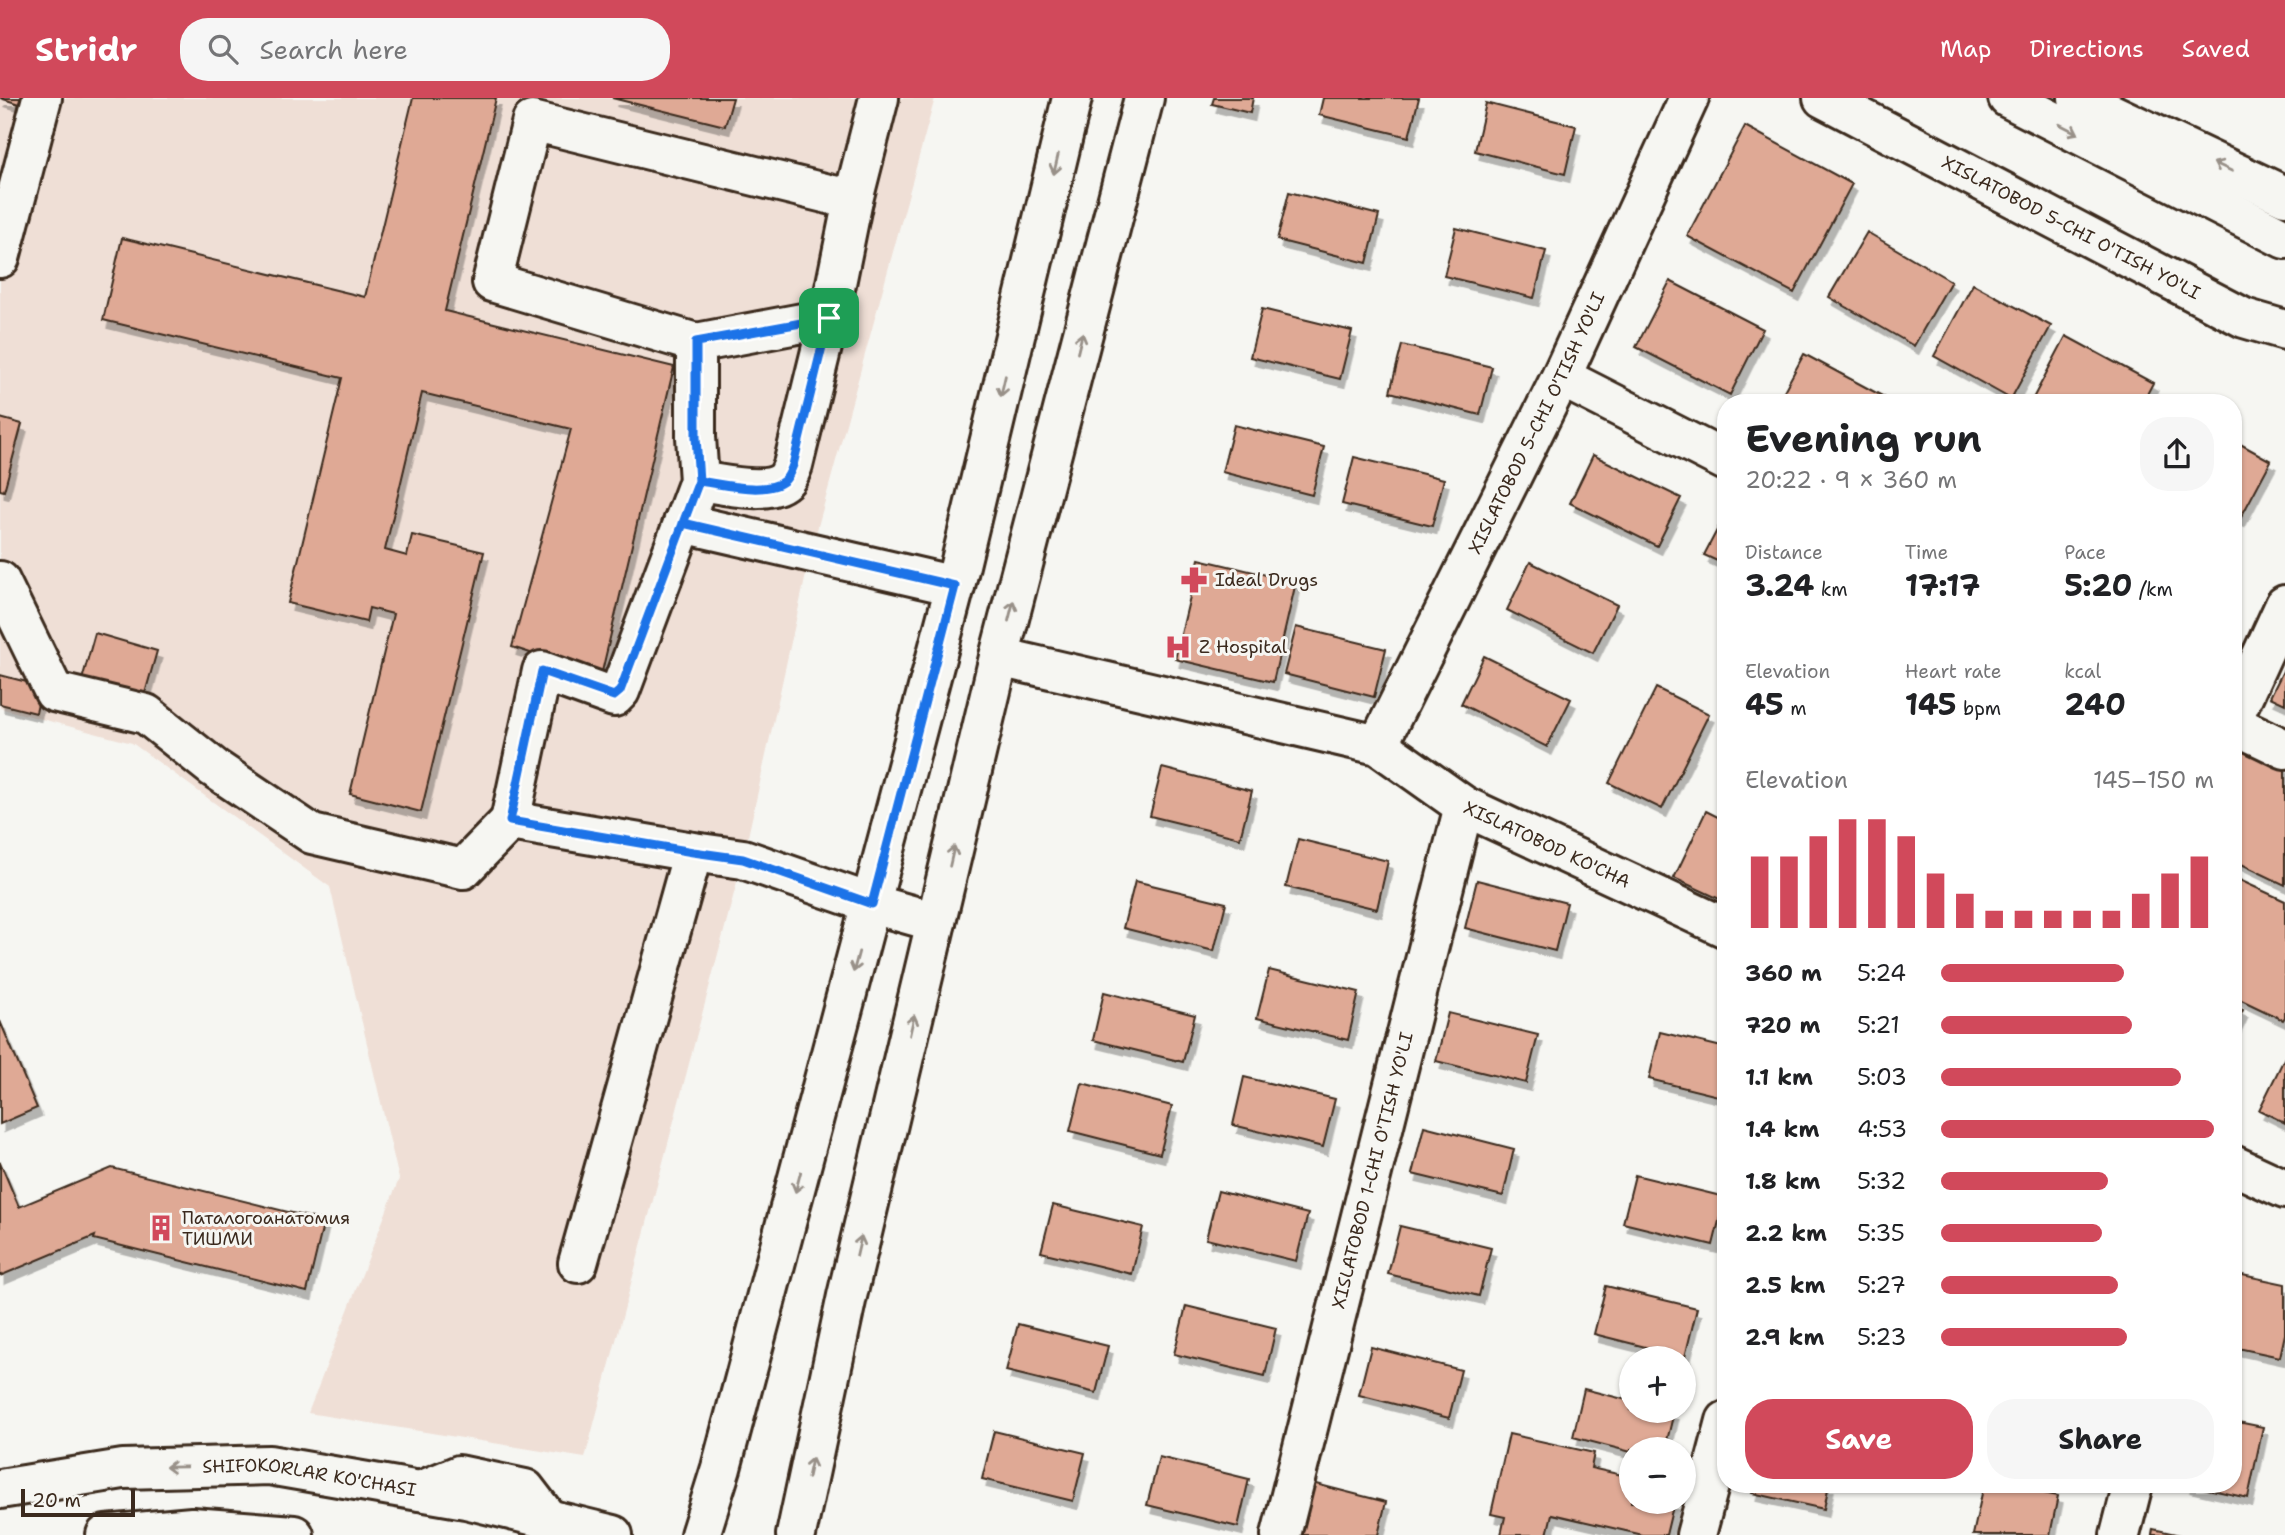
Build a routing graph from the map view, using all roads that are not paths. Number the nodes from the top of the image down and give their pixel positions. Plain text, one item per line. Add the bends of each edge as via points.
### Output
1 (43, 98) edge
2 (879, 98) edge
3 (1072, 98) edge
4 (1144, 98) edge
5 (1689, 98) edge
6 (1823, 98) edge
7 (2008, 98) edge
8 (2078, 98) edge
9 (2285, 196) edge
10 (853, 200) junction
11 (2285, 239) edge
12 (0, 258) edge
13 (829, 318) junction
14 (2285, 330) edge
15 (696, 342) junction
16 (1561, 377) junction
17 (1717, 456) edge
18 (699, 481) junction
19 (683, 523) junction
20 (0, 581) edge
21 (955, 586) junction
22 (2285, 605) edge
23 (999, 657) junction
24 (2242, 698) edge
25 (2242, 728) edge
26 (1378, 745) junction
27 (2285, 749) edge
28 (1464, 806) junction
29 (510, 821) junction
30 (693, 852) junction
31 (872, 904) junction
32 (936, 922) junction
33 (1717, 924) edge
34 (2242, 1169) edge
35 (2285, 1189) edge
36 (578, 1263) dead end
37 (1717, 1455) edge
38 (0, 1489) edge
39 (2131, 1493) edge
40 (192, 1531) edge
41 (106, 1535) edge
42 (294, 1535) edge
43 (613, 1535) edge
44 (700, 1535) edge
45 (796, 1535) edge
46 (1281, 1535) edge
47 (1696, 1535) edge
48 (2120, 1535) edge

1 - 12 street
2 - 10 street
3 -> 21 street
23 -> 4 street
5 - 16 street, XISLATOBOD 5-CHI O'TISH YO'LI
6 - 14 street, XISLATOBOD 5-CHI O'TISH YO'LI via 2244,318
7 -> 11 street
9 -> 8 street
10 - 13 street
10 - 15 street via 532,121 492,282
13 - 15 street
13 - 18 street via 786,479 773,487 754,488
15 - 18 street
16 - 17 street
16 - 26 street, XISLATOBOD 5-CHI O'TISH YO'LI
18 - 19 street
19 - 21 street
19 - 29 street via 620,691 614,696 542,671
20 - 29 street via 54,692 146,714 214,768 312,834 463,869
21 - 31 street
22 - 24 street
23 - 26 street
32 -> 23 street
25 - 27 street
26 - 28 street, XISLATOBOD KO'CHA
28 - 33 street, XISLATOBOD KO'CHA
28 - 46 street, XISLATOBOD 1-CHI O'TISH YO'LI
29 - 30 street
30 - 31 street via 743,859
30 - 36 street
31 - 32 street
31 -> 44 street
45 -> 32 street
34 - 35 street
37 - 47 street
43 -> 38 street, SHIFOKORLAR KO'CHASI via 466,1499 268,1465 123,1469
39 - 48 street
40 - 41 street
40 - 42 street

